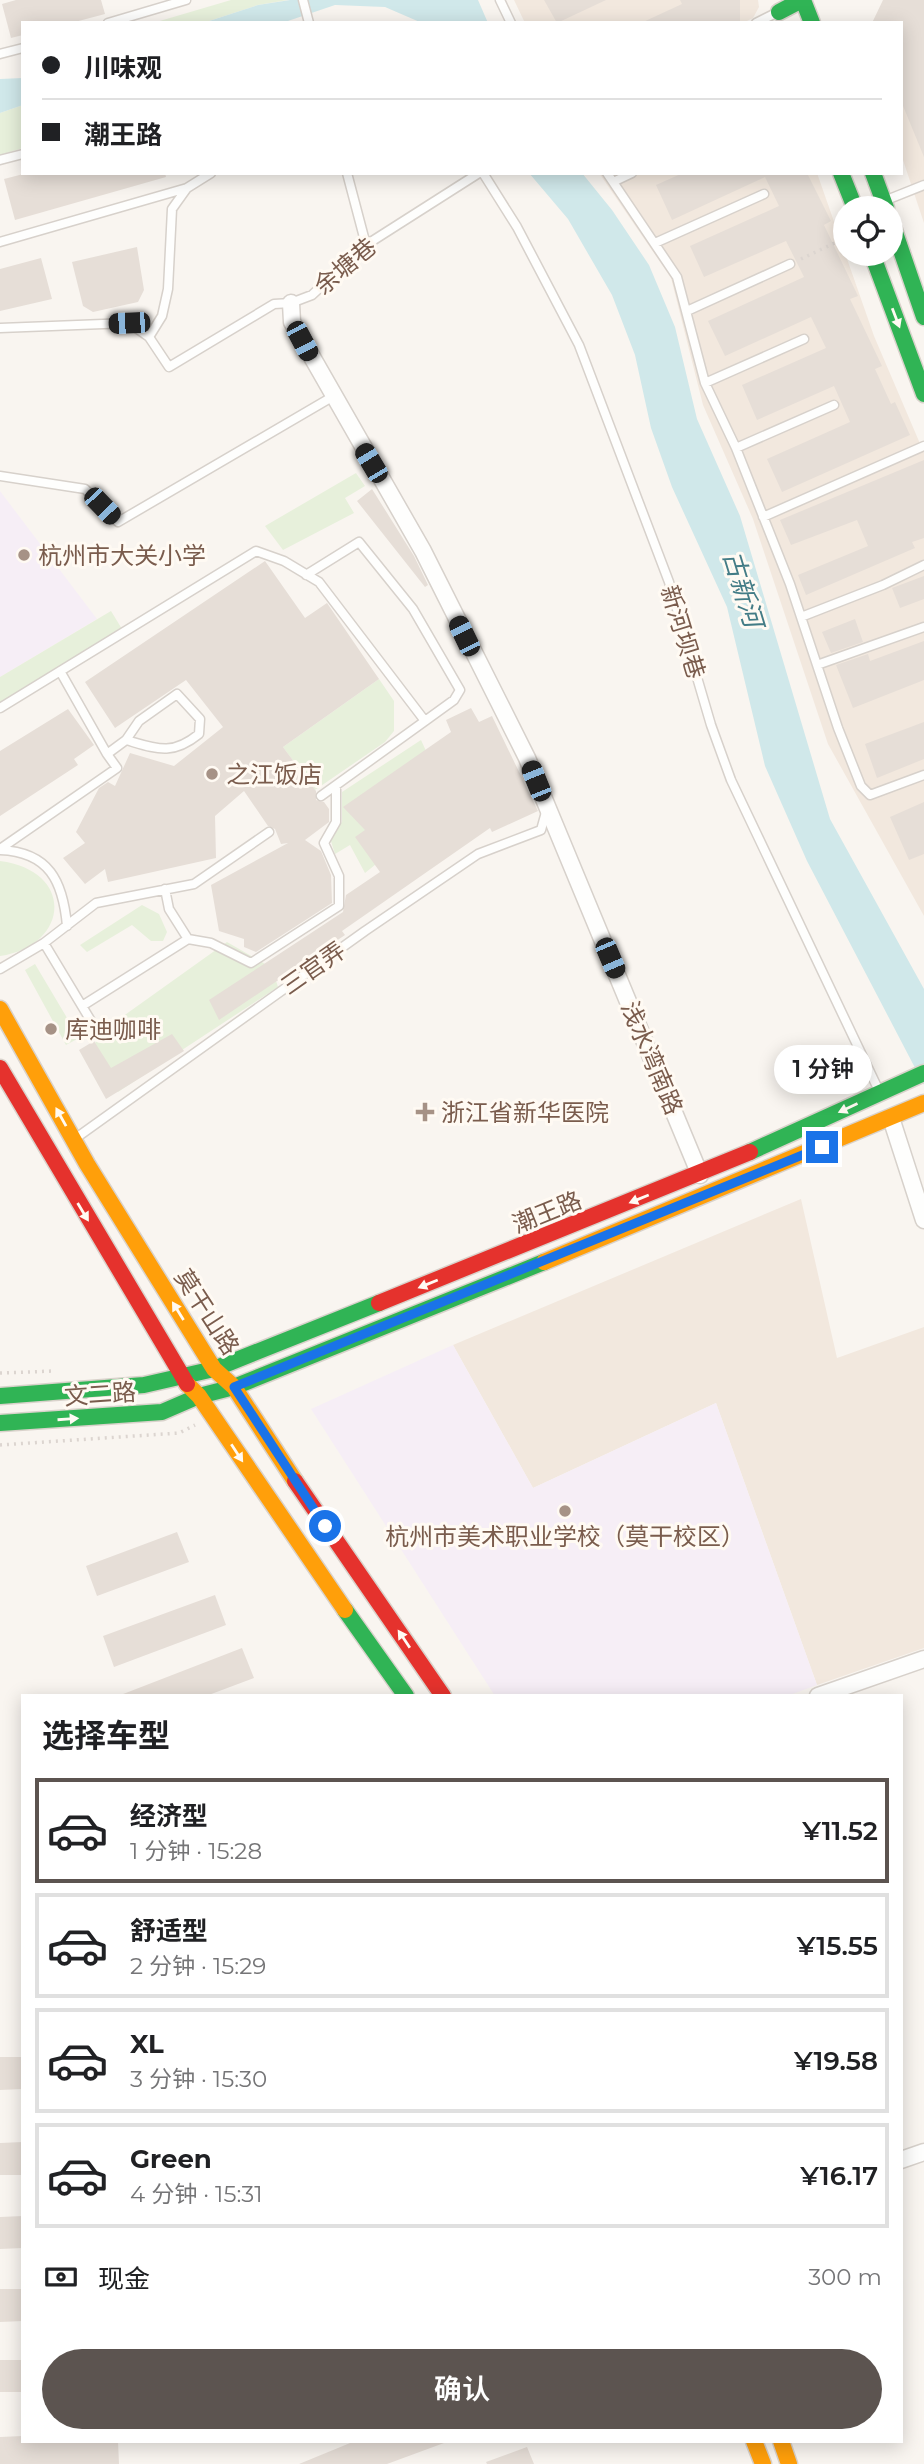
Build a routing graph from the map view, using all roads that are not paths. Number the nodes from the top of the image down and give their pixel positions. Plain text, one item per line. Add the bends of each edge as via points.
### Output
1 (186, 0) edge
2 (303, 0) edge
3 (500, 0) edge
4 (803, 0) edge
5 (779, 11) edge
6 (115, 21) edge
7 (308, 21) edge
8 (510, 21) edge
9 (760, 21) edge
10 (811, 21) edge
11 (21, 49) edge
12 (0, 54) edge
13 (21, 154) edge
14 (0, 160) edge
15 (208, 175) edge
16 (348, 175) edge
17 (478, 175) edge
18 (482, 175) edge
19 (608, 175) edge
20 (628, 175) edge
21 (842, 175) edge
22 (874, 175) edge
23 (613, 182) junction
24 (924, 185) edge
25 (187, 188) junction
26 (764, 194) dead end
27 (850, 196) edge
28 (882, 196) edge
29 (903, 196) edge
30 (0, 242) edge
31 (655, 243) junction
32 (366, 245) junction
33 (903, 256) edge
34 (790, 264) road end
35 (876, 266) edge
36 (291, 303) junction
37 (687, 311) junction
38 (924, 317) edge
39 (0, 328) edge
40 (149, 337) junction
41 (804, 339) dead end
42 (705, 383) junction
43 (924, 394) edge
44 (332, 397) junction
45 (834, 405) dead end
46 (924, 446) edge
47 (736, 448) junction
48 (0, 476) edge
49 (763, 517) junction
50 (924, 565) edge
51 (306, 575) junction
52 (801, 617) junction
53 (924, 627) edge
54 (817, 665) junction
55 (60, 671) junction
56 (0, 708) edge
57 (425, 721) junction
58 (126, 740) junction
59 (107, 754) junction
60 (924, 775) edge
61 (336, 786) junction
62 (321, 796) dead end
63 (545, 804) junction
64 (269, 832) dead end
65 (0, 849) edge
66 (165, 889) junction
67 (67, 926) junction
68 (188, 939) junction
69 (44, 943) junction
70 (0, 969) edge
71 (82, 1006) junction
72 (0, 1009) edge
73 (94, 1026) dead end
74 (0, 1068) edge
75 (917, 1076) edge
76 (880, 1093) junction
77 (924, 1104) edge
78 (891, 1118) junction
79 (74, 1140) junction
80 (700, 1175) junction
81 (924, 1220) edge
82 (214, 1369) junction
83 (180, 1376) junction
84 (234, 1387) junction
85 (0, 1395) edge
86 (199, 1396) junction
87 (0, 1423) edge
88 (924, 1659) edge
89 (405, 1694) edge
90 (442, 1694) edge
91 (824, 1694) edge
92 (924, 2152) edge
93 (903, 2159) edge
94 (755, 2443) edge
95 (782, 2443) edge
96 (763, 2464) edge
97 (789, 2464) edge

1 - 6 lane
2 - 7 lane
3 - 8 lane
4 - 5 main road
4 - 10 main road
5 - 9 lane
11 - 12 lane
13 - 14 lane
15 - 25 lane
16 - 32 lane
17 - 32 lane, 余塘巷
18 - 76 lane, 新河坝巷 via 517,227 579,345 669,582 731,780
19 - 23 lane
20 - 23 lane
21 - 27 main road
22 - 28 main road
23 - 31 lane
24 - 29 lane
25 - 30 lane
25 - 40 lane via 172,209 168,289 162,316
26 - 31 lane
31 - 37 lane via 677,276
32 - 36 lane, 余塘巷 via 312,295
33 - 38 main road
34 - 37 lane
35 -> 43 main road
36 - 40 lane, 余塘巷 via 274,304 169,367
36 - 44 street, 浅水湾南路 via 292,322
37 - 42 lane
39 - 40 lane via 129,323
41 - 42 lane
42 - 47 lane
44 - 48 lane via 118,522 85,489
44 - 63 street, 浅水湾南路 via 423,551 527,758
45 - 47 lane
46 - 49 lane
47 - 49 lane
49 - 52 lane
50 - 52 lane
51 - 55 lane via 256,551
51 - 57 lane via 319,582
51 - 57 lane via 359,542 413,609 460,690
52 - 54 lane
53 - 54 lane
54 - 60 lane via 861,786 870,795
55 - 56 lane
55 - 59 lane
57 - 61 lane
58 - 58 lane via 170,750 199,734 200,719 177,694 139,721
58 - 59 lane
59 - 65 lane via 117,768
61 - 62 lane
61 - 68 lane via 336,822 324,843 339,876 339,906 251,963 211,943
63 - 79 lane, 三官弄 via 541,830 478,854
63 - 80 street, 浅水湾南路
64 - 66 lane via 194,884
65 - 67 lane via 32,855 48,868 65,905
66 - 67 lane via 96,903
66 - 68 lane via 169,909
67 - 69 lane
68 - 71 lane
69 - 70 lane
69 - 71 lane
71 - 73 lane
79 -> 72 main road, 莫干山路
74 -> 83 main road
75 - 76 main road, 潮王路
76 -> 80 main road, 潮王路
77 - 78 main road, 潮王路
78 - 81 street
78 - 84 main road, 潮王路
82 -> 79 main road, 莫干山路
80 -> 82 main road, 潮王路
82 - 83 main road, 潮王路
82 - 84 main road, 莫干山路
83 - 85 main road, 文二路 via 144,1385
83 - 86 main road
84 - 86 main road, 潮王路
90 -> 84 main road, 莫干山路
87 -> 86 main road, 文二路 via 162,1412
86 -> 89 main road
88 - 91 street
92 - 93 street
94 - 96 main road
95 - 97 main road

